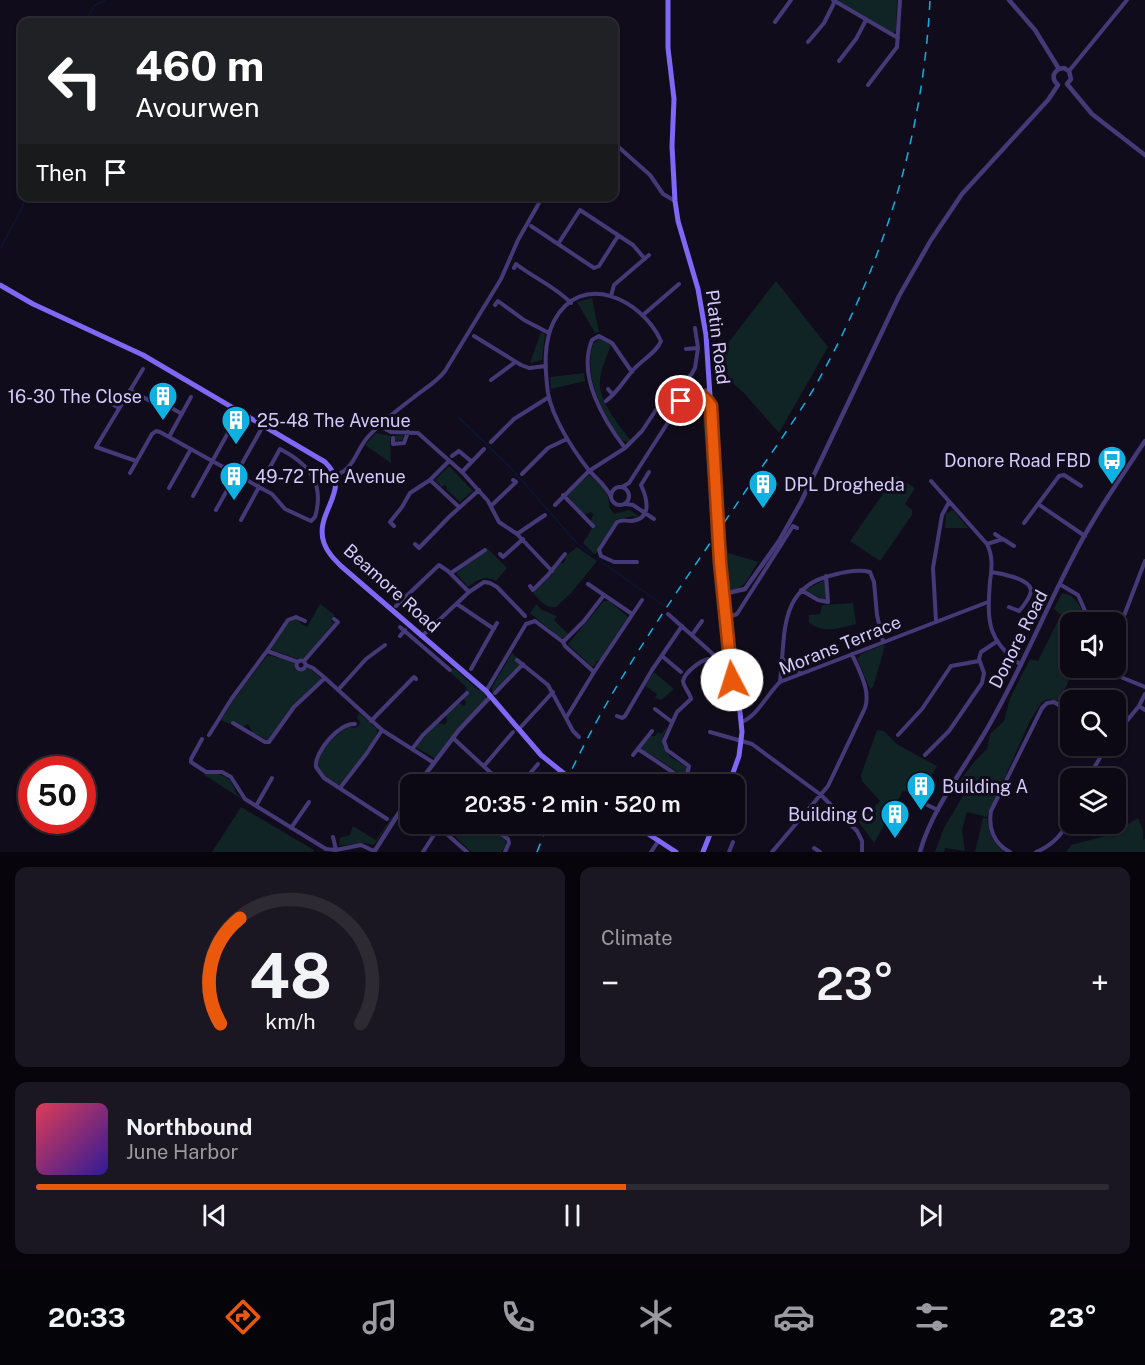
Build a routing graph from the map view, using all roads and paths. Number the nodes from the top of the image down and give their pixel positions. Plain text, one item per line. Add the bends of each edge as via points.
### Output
1 (668, 0) edge
2 (791, 0) edge
3 (900, 0) edge
4 (1009, 0) edge
5 (1127, 0) edge
6 (834, 1) edge
7 (866, 20) junction
8 (776, 22) dead end
9 (897, 38) junction
10 (808, 42) dead end
11 (839, 61) dead end
12 (1059, 69) junction
13 (1069, 71) junction
14 (1067, 84) junction
15 (868, 85) dead end
16 (1058, 85) junction
17 (618, 147) edge
18 (1145, 155) edge
19 (540, 201) edge
20 (675, 201) junction
21 (531, 226) dead end
22 (618, 236) junction
23 (558, 244) junction
24 (649, 255) dead end
25 (645, 259) junction
26 (514, 267) dead end
27 (679, 284) dead end
28 (0, 285) edge
29 (611, 296) junction
30 (571, 303) junction
31 (495, 305) dead end
32 (643, 315) junction
33 (695, 328) dead end
34 (549, 333) junction
35 (474, 336) dead end
36 (487, 336) dead end
37 (483, 342) junction
38 (698, 348) junction
39 (686, 349) dead end
40 (514, 363) junction
41 (546, 366) junction
42 (143, 369) dead end
43 (632, 372) junction
44 (491, 380) dead end
45 (608, 389) dead end
46 (710, 389) junction
47 (130, 390) junction
48 (692, 394) junction
49 (613, 395) junction
50 (191, 397) dead end
51 (549, 397) junction
52 (107, 401) dead end
53 (606, 401) dead end
54 (711, 406) junction
55 (119, 408) junction
56 (182, 414) junction
57 (234, 422) dead end
58 (262, 426) junction
59 (380, 426) junction
60 (408, 432) junction
61 (169, 437) junction
62 (393, 438) dead end
63 (567, 439) junction
64 (1145, 441) edge
65 (491, 442) dead end
66 (625, 448) junction
67 (191, 449) junction
68 (484, 449) dead end
69 (452, 456) dead end
70 (136, 461) junction
71 (212, 461) junction
72 (449, 461) junction
73 (472, 462) junction
74 (589, 471) junction
75 (462, 472) junction
76 (649, 472) dead end
77 (130, 473) dead end
78 (236, 474) junction
79 (522, 474) dead end
80 (335, 476) junction
81 (430, 480) junction
82 (513, 480) dead end
83 (931, 481) dead end
84 (629, 483) junction
85 (1081, 486) dead end
86 (259, 487) junction
87 (622, 487) junction
88 (169, 488) dead end
89 (608, 488) junction
90 (615, 489) junction
91 (479, 490) junction
92 (628, 491) junction
93 (563, 495) junction
94 (194, 496) dead end
95 (611, 497) junction
96 (629, 497) junction
97 (949, 502) junction
98 (624, 504) junction
99 (1038, 504) junction
100 (555, 505) dead end
101 (633, 505) junction
102 (490, 506) junction
103 (459, 507) junction
104 (216, 510) dead end
105 (645, 512) junction
106 (592, 513) dead end
107 (545, 515) dead end
108 (586, 519) junction
109 (654, 519) dead end
110 (240, 520) dead end
111 (1024, 524) dead end
112 (394, 526) dead end
113 (593, 526) dead end
114 (796, 528) dead end
115 (517, 534) junction
116 (995, 534) dead end
117 (1085, 536) junction
118 (523, 539) junction
119 (1003, 539) junction
120 (415, 544) dead end
121 (987, 544) junction
122 (1014, 546) dead end
123 (485, 550) dead end
124 (500, 554) dead end
125 (565, 554) dead end
126 (1145, 561) edge
127 (638, 562) dead end
128 (764, 568) junction
129 (552, 571) junction
130 (991, 572) junction
131 (451, 573) junction
132 (826, 576) junction
133 (588, 584) dead end
134 (1061, 585) junction
135 (530, 586) dead end
136 (801, 590) junction
137 (469, 592) junction
138 (723, 594) junction
139 (604, 595) junction
140 (642, 600) dead end
141 (988, 602) junction
142 (457, 604) junction
143 (396, 606) dead end
144 (1009, 607) dead end
145 (1086, 612) edge
146 (1125, 612) edge
147 (632, 614) junction
148 (668, 614) dead end
149 (525, 616) dead end
150 (726, 618) junction
151 (334, 619) dead end
152 (305, 621) dead end
153 (702, 621) dead end
154 (936, 621) junction
155 (497, 623) dead end
156 (682, 626) junction
157 (400, 627) dead end
158 (494, 629) junction
159 (405, 630) junction
160 (692, 635) junction
161 (400, 636) dead end
162 (422, 636) junction
163 (563, 642) junction
164 (883, 642) junction
165 (996, 642) junction
166 (385, 645) dead end
167 (267, 651) junction
168 (852, 654) junction
169 (662, 656) junction
170 (783, 659) junction
171 (450, 660) junction
172 (518, 660) dead end
173 (980, 661) junction
174 (298, 662) junction
175 (730, 662) junction
176 (305, 663) junction
177 (523, 664) junction
178 (1021, 665) junction
179 (445, 666) junction
180 (471, 669) dead end
181 (450, 670) dead end
182 (594, 672) junction
183 (681, 672) dead end
184 (802, 673) junction
185 (326, 678) junction
186 (1123, 678) edge
187 (416, 679) dead end
188 (780, 682) junction
189 (1145, 687) edge
190 (338, 690) junction
191 (722, 691) dead end
192 (553, 692) junction
193 (467, 693) dead end
194 (490, 694) junction
195 (1145, 694) edge
196 (1060, 706) edge
197 (1139, 706) junction
198 (655, 709) dead end
199 (1145, 710) edge
200 (617, 716) dead end
201 (566, 718) junction
202 (371, 721) junction
203 (672, 722) junction
204 (741, 722) junction
205 (1126, 722) edge
206 (233, 723) dead end
207 (356, 724) dead end
208 (213, 729) junction
209 (519, 729) junction
210 (382, 730) junction
211 (219, 732) dead end
212 (513, 732) dead end
213 (652, 732) dead end
214 (710, 732) dead end
215 (209, 735) dead end
216 (898, 735) dead end
217 (579, 737) dead end
218 (453, 738) junction
219 (202, 739) dead end
220 (742, 741) junction
221 (412, 749) junction
222 (638, 749) junction
223 (633, 755) dead end
224 (926, 755) dead end
225 (434, 764) junction
226 (538, 764) dead end
227 (484, 766) junction
228 (426, 774) edge
229 (491, 774) edge
230 (530, 774) edge
231 (565, 774) edge
232 (673, 774) edge
233 (688, 774) edge
234 (732, 774) edge
235 (272, 778) dead end
236 (340, 788) junction
237 (821, 795) junction
238 (309, 802) dead end
239 (923, 803) dead end
240 (256, 806) junction
241 (400, 811) edge
242 (939, 811) junction
243 (387, 819) dead end
244 (291, 828) junction
245 (501, 834) edge
246 (649, 834) edge
247 (710, 834) edge
248 (1061, 834) edge
249 (333, 837) dead end
250 (659, 840) junction
251 (733, 842) dead end
252 (814, 848) dead end
253 (336, 850) junction
254 (374, 851) edge
255 (423, 852) edge
256 (467, 852) edge
257 (505, 852) edge
258 (651, 852) edge
259 (676, 852) edge
260 (703, 852) edge
261 (729, 852) edge
262 (772, 852) edge
263 (820, 852) edge
264 (861, 852) edge
265 (920, 852) edge
266 (1010, 852) edge
267 (1036, 852) edge

1 - 20 main road, Platin Road
2 - 8 street
3 - 9 street
4 - 12 street
5 - 13 street
6 - 7 street
6 - 10 street via 824,23
7 - 9 street
7 - 11 street
9 - 15 street via 894,52
12 - 13 street
12 - 16 street via 1053,75
13 - 14 street via 1071,79
14 - 16 street
14 - 18 street via 1092,114
16 - 128 street via 962,194 931,240 801,502
17 - 20 street via 650,175 663,194
19 - 59 street via 501,279 446,371
20 - 46 main road, Platin Road via 701,305
21 - 23 street
22 - 23 street via 596,268
22 - 23 street via 580,210
22 - 25 street
24 - 25 street
25 - 29 street via 615,285
26 - 30 street via 516,264
27 - 32 street
28 - 58 main road via 143,356
29 - 30 street via 589,295
29 - 32 street via 627,302
30 - 34 street via 558,314
31 - 34 street via 498,302
32 - 43 street via 660,344
33 - 38 street
34 - 41 street
35 - 37 street
36 - 37 street
37 - 40 street
38 - 39 street
38 - 66 street via 697,364 691,375 666,395 642,431
40 - 41 street via 530,368
40 - 44 street
41 - 51 street
42 - 47 street
43 - 49 street
43 - 66 street via 612,343 599,336 592,340 589,365 594,396 605,421
45 - 49 street
46 - 48 street
46 - 54 main road, Platin Road
47 - 55 street
47 - 56 street
48 - 54 street via 704,397
48 - 84 street via 681,401
49 - 53 street
50 - 56 street
51 - 63 street
51 - 65 street via 514,419
52 - 55 street
54 - 138 main road, Platin Road
55 - 70 street via 96,447
56 - 61 street
57 - 71 street
58 - 78 street
58 - 80 main road via 325,462
59 - 60 street via 391,432
59 - 80 street via 363,443 348,469
60 - 62 street via 404,443 393,444
60 - 72 street via 418,433
61 - 67 street
61 - 70 street via 160,432 152,434
63 - 74 street
63 - 79 street via 547,449
64 - 117 street, Donore Road
66 - 74 street
67 - 71 street
67 - 88 street
68 - 73 street
69 - 73 street via 459,451
70 - 77 street
71 - 78 street
71 - 94 street
72 - 75 street
72 - 81 street
73 - 75 street
74 - 89 street
74 - 93 street
75 - 91 street
76 - 105 street via 641,485 648,502
78 - 86 street
78 - 104 street
80 - 162 main road, Beamore Road via 336,490 322,530 327,549 341,566
81 - 103 street
81 - 112 street via 411,493 390,522
82 - 102 street via 516,482
83 - 97 street
84 - 87 street
84 - 92 street
85 - 99 street via 1059,476
86 - 86 street via 280,449 301,461 314,480 319,499 315,517 308,520 285,509 272,494
86 - 110 street
87 - 90 street
87 - 92 street
89 - 90 street
89 - 95 street
90 - 95 street
91 - 102 street
91 - 103 street
92 - 96 street
93 - 100 street
93 - 108 street
95 - 98 street via 617,505
96 - 98 street
96 - 101 street
97 - 121 street
97 - 154 street via 942,515 933,568
98 - 101 street
99 - 111 street
99 - 117 street
101 - 105 street
102 - 115 street via 499,522
103 - 120 street via 419,548
105 - 109 street
105 - 127 street via 636,520 620,519 599,550 614,562
106 - 108 street
107 - 115 street
108 - 113 street
114 - 128 street via 793,526
115 - 118 street
116 - 119 street
117 - 134 street, Donore Road
118 - 124 street via 503,557
118 - 129 street
119 - 121 street
119 - 122 street
121 - 130 street
123 - 131 street
125 - 129 street
126 - 146 street
128 - 138 street via 745,589
128 - 150 street via 737,615
129 - 135 street via 533,590
130 - 141 street
130 - 144 street via 1007,574 1030,588 1019,611
131 - 137 street
131 - 143 street via 437,566
132 - 136 street
132 - 136 street via 828,602
132 - 164 street via 870,572
133 - 139 street
134 - 145 street via 1078,595
134 - 178 street, Donore Road
136 - 170 street via 788,610
137 - 142 street
137 - 149 street via 480,584 490,583
138 - 150 main road, Platin Road
139 - 147 street
139 - 163 street
140 - 147 street
141 - 154 street, Morans Terrace
141 - 165 street
142 - 158 street
142 - 162 street
147 - 182 street
148 - 156 street
150 - 175 main road, Platin Road
151 - 176 street via 338,622
152 - 167 street via 289,619
153 - 160 street
154 - 164 street, Morans Terrace
155 - 158 street
156 - 160 street
156 - 169 street
157 - 159 street
158 - 180 street
159 - 161 street
159 - 179 street
160 - 175 street via 722,662
162 - 171 main road, Beamore Road
163 - 182 street
163 - 194 street via 537,622 529,622
164 - 168 street, Morans Terrace
165 - 173 street via 983,649
165 - 178 street
166 - 190 street via 374,650
167 - 174 street
167 - 208 street
168 - 184 street, Morans Terrace
168 - 237 street via 867,702
169 - 183 street
169 - 200 street via 625,716
170 - 184 street
170 - 188 street
171 - 179 street
171 - 194 main road, Beamore Road
172 - 177 street
173 - 216 street via 951,666 922,709
173 - 224 street via 982,683 949,731
174 - 176 street
174 - 176 street via 300,669
175 - 204 main road, Platin Road
176 - 185 street
177 - 192 street
177 - 194 street
178 - 242 street, Donore Road
179 - 181 street
182 - 201 street
184 - 188 street, Morans Terrace
185 - 190 street
185 - 206 street via 294,707 271,741 265,742 248,728
186 - 189 street
187 - 202 street
188 - 204 street, Morans Terrace via 753,716
190 - 202 street
191 - 203 street via 727,689 722,676 712,660 705,659 684,679 691,699
192 - 201 street
192 - 209 street
193 - 221 street
194 - 209 main road, Beamore Road
194 - 218 street
195 - 197 street
196 - 266 street via 1054,702 1042,708 991,811 989,822 994,837
197 - 199 street
197 - 205 street
198 - 203 street
201 - 217 street
202 - 210 street
203 - 233 street via 665,746 689,766
204 - 220 main road, Platin Road
207 - 236 street via 349,724 332,736 315,763 321,776
208 - 211 street
208 - 215 street
209 - 231 main road, Beamore Road via 541,755
210 - 221 street
210 - 236 street
212 - 227 street
213 - 222 street
214 - 220 street
218 - 225 street
218 - 227 street
219 - 240 street via 191,759 193,764 207,772 222,771 231,777 242,796
220 - 234 main road, Platin Road
220 - 237 street via 764,752
221 - 225 street
222 - 223 street
222 - 232 street
225 - 228 street
226 - 230 street
227 - 229 street
235 - 240 street
236 - 243 street
237 - 262 street
237 - 264 street via 857,831 862,841
238 - 244 street
239 - 242 street
240 - 244 street
241 - 254 street
242 - 265 street, Donore Road
244 - 253 street via 326,849
245 - 257 street via 509,843
246 - 250 main road
247 - 260 main road
248 - 267 street
249 - 253 street
250 - 258 street
250 - 259 main road
251 - 261 street
252 - 263 street
253 - 254 street via 362,845
255 - 256 street via 441,829

